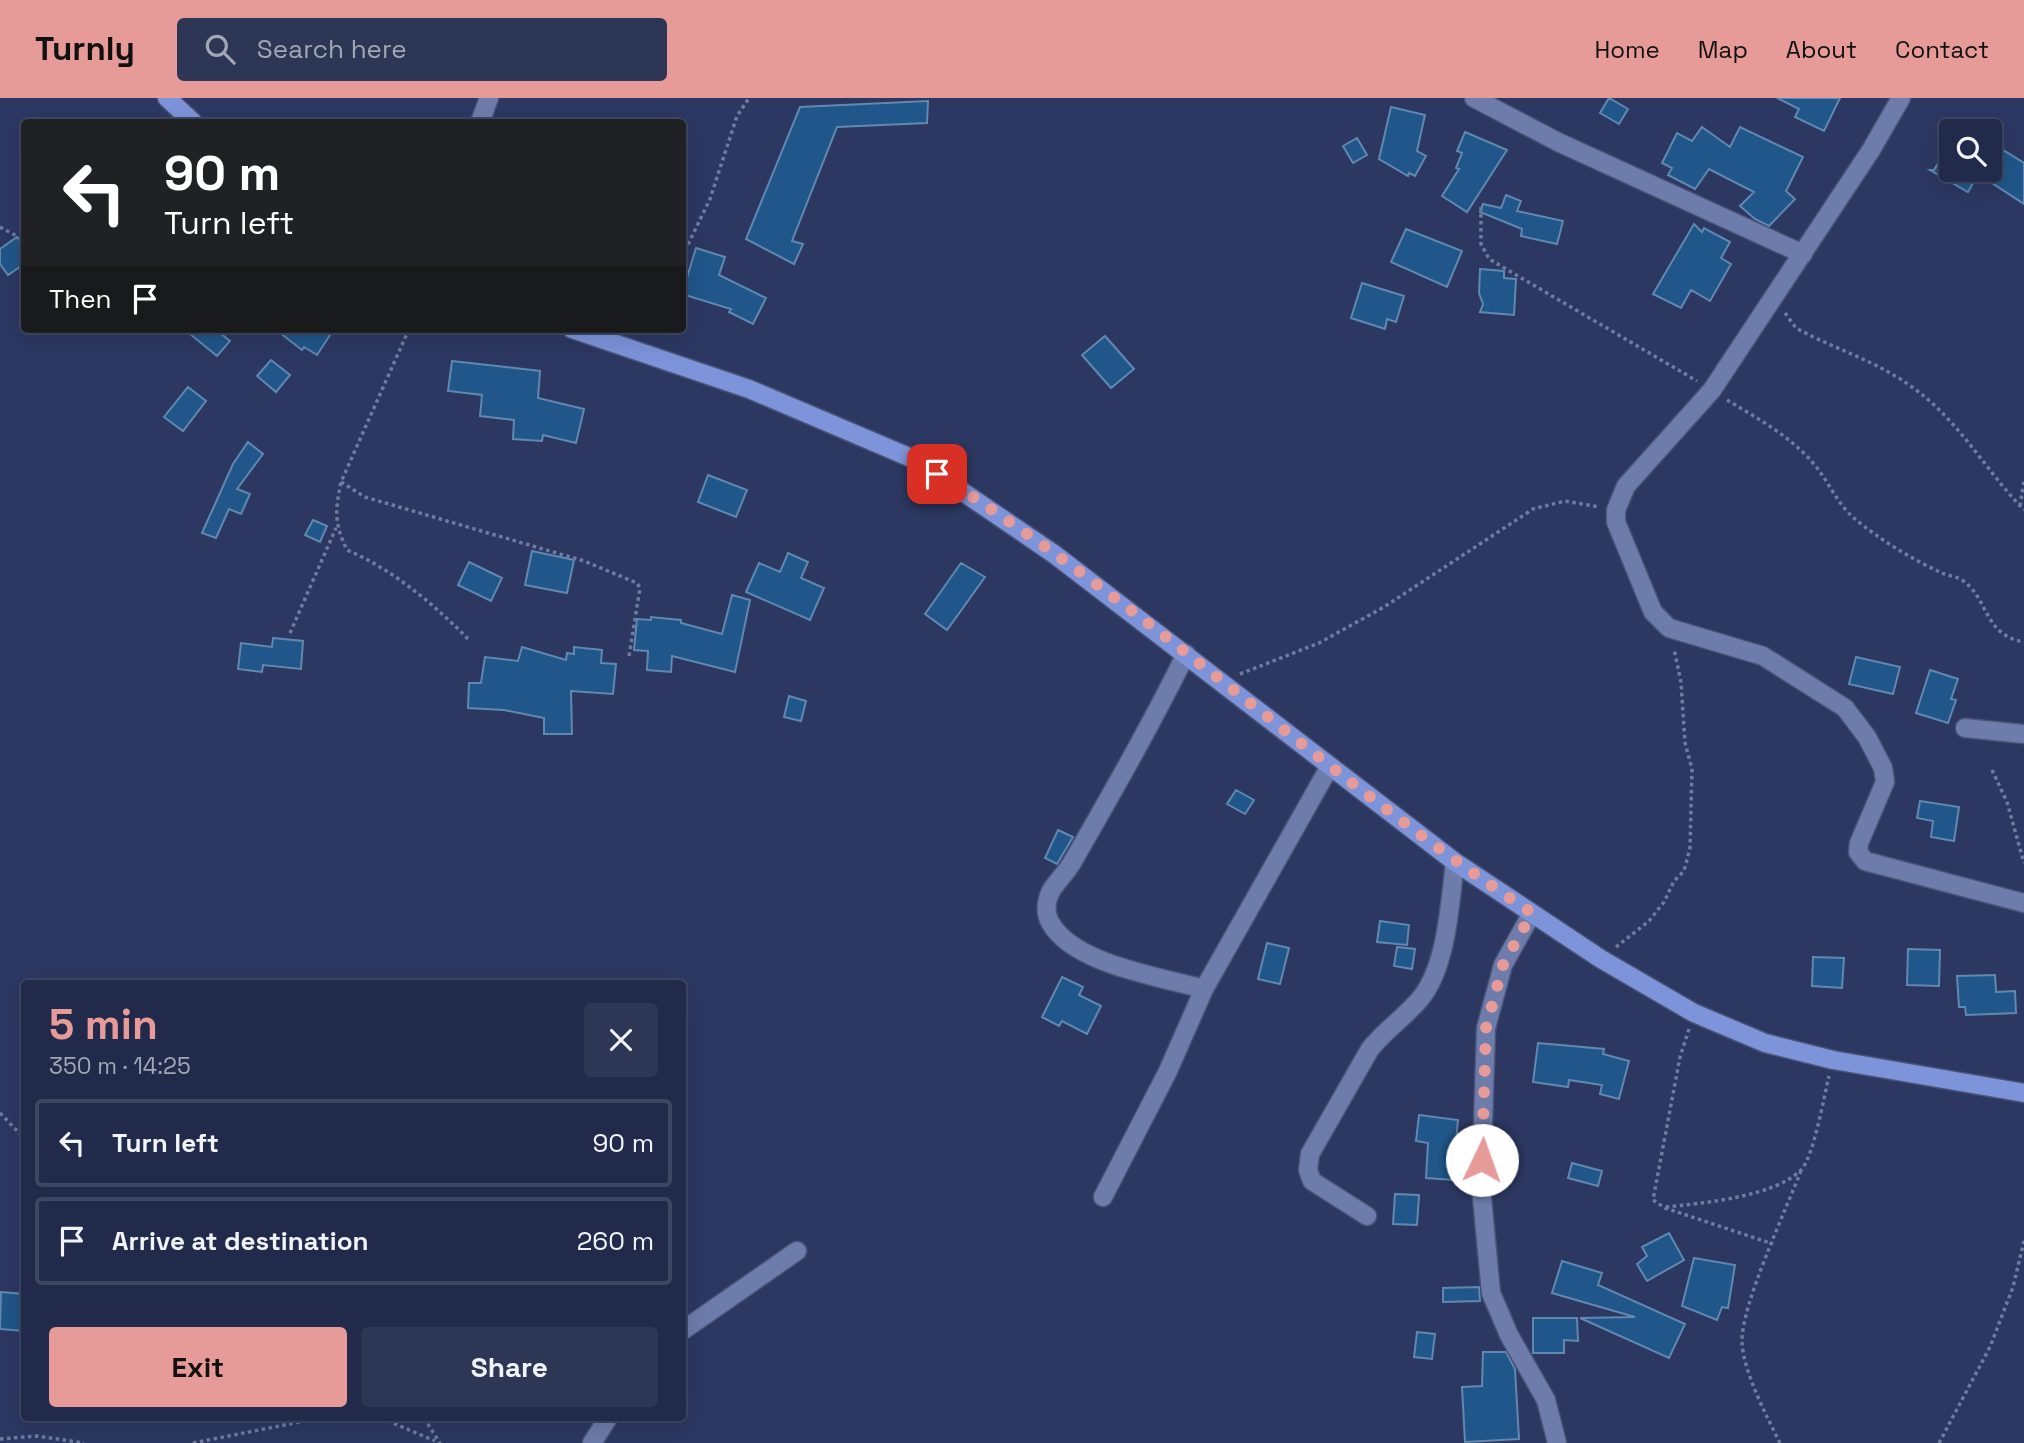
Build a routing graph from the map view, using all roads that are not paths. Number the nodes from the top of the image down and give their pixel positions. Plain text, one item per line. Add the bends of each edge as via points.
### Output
1 (167, 98) edge
2 (489, 98) edge
3 (1474, 98) edge
4 (1901, 98) edge
5 (190, 119) edge
6 (481, 119) edge
7 (1803, 254) junction
8 (584, 333) edge
9 (1185, 654) junction
10 (1965, 728) dead end
11 (2024, 734) edge
12 (1330, 766) junction
13 (1455, 862) junction
14 (2024, 903) edge
15 (1532, 913) junction
16 (1204, 989) junction
17 (2024, 1093) edge
18 (1103, 1197) dead end
19 (1367, 1216) dead end
20 (797, 1251) dead end
21 (686, 1328) edge
22 (606, 1421) edge
23 (592, 1443) edge
24 (1557, 1443) edge

1 - 5 main road
2 - 6 street
3 - 7 street via 1558,142
4 - 7 street
7 - 14 street via 1712,390 1632,479 1616,510 1620,534 1644,596 1669,628 1763,656 1845,708 1867,737 1885,782 1859,843 1865,862
8 - 9 main road via 749,389 916,460 1055,554
9 - 12 main road
9 - 16 street via 1127,771 1104,803 1072,864 1050,892 1047,914 1052,925 1082,953
10 - 11 street
12 - 13 main road
12 - 16 street
13 - 15 main road
13 - 19 street via 1447,928 1430,984 1370,1049 1309,1159 1312,1181
15 - 17 main road via 1694,1013 1765,1043 1833,1060
15 - 24 street via 1503,965 1486,1028 1481,1188 1490,1293 1546,1400
16 - 18 street
20 - 21 street
22 - 23 street

